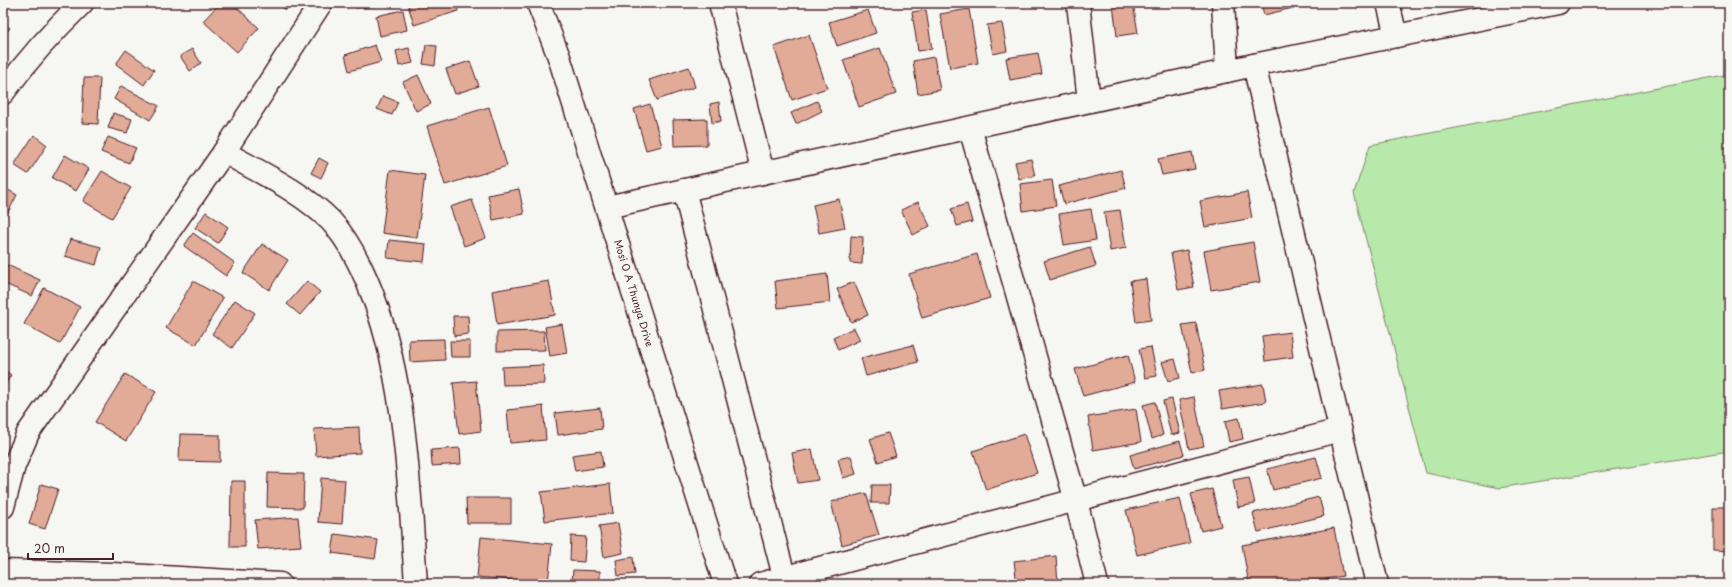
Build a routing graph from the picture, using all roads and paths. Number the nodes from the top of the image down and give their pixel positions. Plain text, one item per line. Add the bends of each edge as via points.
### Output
1 (82, 3) edge
2 (321, 3) edge
3 (538, 3) edge
4 (720, 3) edge
5 (1078, 3) edge
6 (1223, 3) edge
7 (1388, 3) edge
8 (1558, 3) edge
9 (1396, 36) junction
10 (1254, 65) junction
11 (1227, 71) junction
12 (3, 93) edge
13 (1089, 101) junction
14 (970, 128) junction
15 (224, 152) junction
16 (763, 173) junction
17 (684, 190) junction
18 (607, 207) junction
19 (1340, 430) junction
20 (1076, 501) junction
21 (3, 507) edge
22 (3, 571) edge
23 (112, 579) edge
24 (785, 581) edge
25 (280, 584) edge
26 (416, 584) edge
27 (725, 584) edge
28 (760, 584) edge
29 (1097, 584) edge
30 (1377, 584) edge

1 - 12 street via 29,58
2 - 15 street
3 - 18 street, Mosi O A Thunya Drive via 560,57
4 - 16 street
5 - 13 street
6 - 11 street
7 - 9 street
8 - 9 street
9 - 10 street
10 - 11 street
10 - 19 street
11 - 13 street
13 - 14 street
14 - 16 street
14 - 20 street
15 - 21 street via 28,433 14,466
15 - 26 street via 295,192 331,222 356,256 376,302 391,352 406,450
16 - 17 street
17 - 18 street
17 - 24 street
18 - 27 street, Mosi O A Thunya Drive
19 - 20 street
19 - 30 street
20 - 24 street
20 - 29 street
22 - 23 street
23 - 25 street
24 - 28 street

